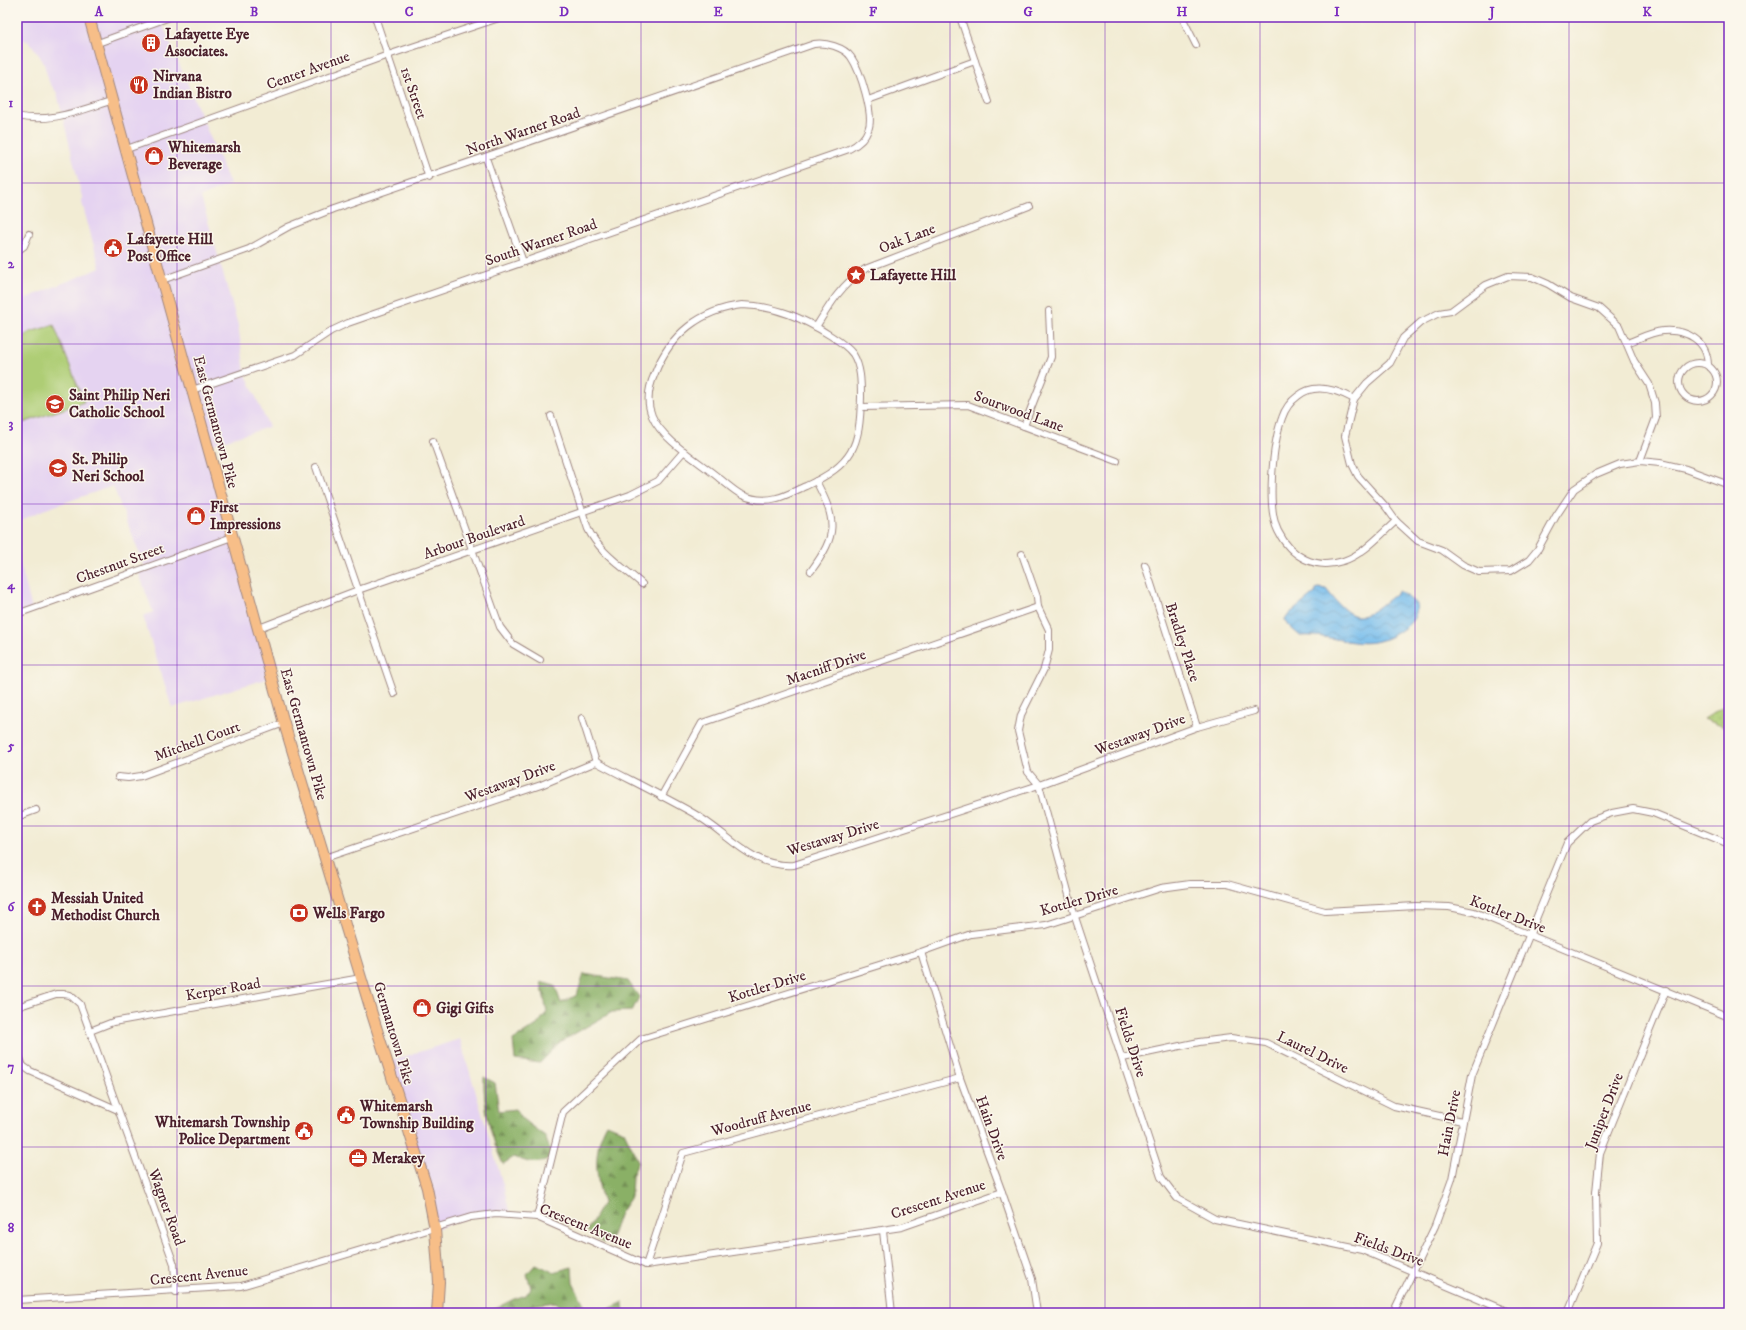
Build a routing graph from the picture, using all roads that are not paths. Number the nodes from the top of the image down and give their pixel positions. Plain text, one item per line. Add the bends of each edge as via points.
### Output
1 (89, 17) edge
2 (170, 17) edge
3 (375, 17) edge
4 (502, 17) edge
5 (960, 17) edge
6 (1182, 17) edge
7 (95, 44) junction
8 (1196, 45) dead end
9 (388, 55) junction
10 (975, 61) junction
11 (868, 100) junction
12 (111, 101) junction
13 (989, 102) dead end
14 (17, 116) edge
15 (124, 150) junction
16 (486, 158) junction
17 (429, 178) junction
18 (1029, 206) dead end
19 (29, 234) dead end
20 (17, 251) edge
21 (523, 262) junction
22 (162, 280) junction
23 (1049, 310) dead end
24 (816, 327) junction
25 (1627, 343) junction
26 (1708, 366) junction
27 (192, 390) junction
28 (1354, 399) junction
29 (861, 407) junction
30 (551, 416) dead end
31 (1024, 426) junction
32 (433, 441) dead end
33 (684, 451) junction
34 (1117, 461) dead end
35 (1640, 461) junction
36 (316, 467) dead end
37 (816, 481) junction
38 (1729, 485) edge
39 (584, 513) junction
40 (1396, 521) junction
41 (232, 537) junction
42 (473, 550) junction
43 (1022, 554) dead end
44 (1145, 565) dead end
45 (811, 571) dead end
46 (642, 584) dead end
47 (358, 590) junction
48 (1038, 608) junction
49 (17, 614) edge
50 (259, 628) junction
51 (540, 660) dead end
52 (394, 694) dead end
53 (1254, 711) dead end
54 (582, 718) dead end
55 (284, 723) junction
56 (1197, 727) junction
57 (596, 762) junction
58 (118, 777) dead end
59 (1040, 785) junction
60 (661, 797) junction
61 (36, 810) dead end
62 (17, 817) edge
63 (1729, 844) edge
64 (325, 858) junction
65 (1075, 917) junction
66 (1529, 936) junction
67 (921, 952) junction
68 (361, 978) junction
69 (1666, 990) junction
70 (17, 1009) edge
71 (1729, 1017) edge
72 (90, 1032) junction
73 (17, 1050) edge
74 (1123, 1058) junction
75 (960, 1078) junction
76 (118, 1110) junction
77 (1462, 1121) junction
78 (1002, 1192) junction
79 (537, 1217) junction
80 (435, 1229) junction
81 (883, 1231) junction
82 (646, 1265) junction
83 (1414, 1271) junction
84 (176, 1292) junction
85 (17, 1300) edge
86 (438, 1313) edge
87 (892, 1313) edge
88 (1037, 1313) edge
89 (1393, 1313) edge
90 (1512, 1313) edge
91 (1568, 1313) edge

1 - 7 main road, East Germantown Pike
2 - 7 street
3 - 9 street, 1st Street
4 - 9 street, Center Avenue
5 - 10 street
6 - 8 street
7 - 12 main road, East Germantown Pike
9 - 15 street, Center Avenue
9 - 17 street, 1st Street
10 - 11 street
10 - 13 street
11 - 16 street, North Warner Road via 851,57 832,45 814,44
11 - 21 street, South Warner Road via 869,129 861,142 849,150
12 - 14 street via 48,118
12 - 15 main road, East Germantown Pike
15 - 22 main road, East Germantown Pike
16 - 17 street, North Warner Road
16 - 21 street
17 - 22 street, North Warner Road via 333,209 288,227 249,249
18 - 24 street, Oak Lane via 865,269 853,277 837,294
19 - 20 street via 24,246
21 - 27 street, South Warner Road via 348,323 295,355
22 - 27 main road, East Germantown Pike
23 - 31 street via 1051,357
24 - 29 street via 848,348 854,356 861,378
24 - 33 street via 781,310 742,305 730,306 705,315 680,332 662,355 649,398 652,417
25 - 26 street via 1661,331 1677,331 1692,337 1705,348
25 - 28 street via 1619,326 1599,308 1571,298 1532,277 1508,276 1486,285 1451,311 1439,313 1421,322 1403,338 1390,363 1367,383
25 - 35 street via 1634,361 1649,384 1655,403 1656,418
26 - 26 street via 1696,363 1681,373 1680,385 1686,396 1704,400 1713,392 1716,387 1716,375
27 - 41 main road, East Germantown Pike
28 - 40 street via 1345,436 1352,464 1358,476
28 - 40 street via 1325,388 1311,389 1290,403 1282,417 1272,477 1278,531 1294,552 1311,563 1328,564 1344,561 1361,552
29 - 31 street, Sourwood Lane via 961,404
29 - 37 street via 860,429 847,458
30 - 39 street
31 - 34 street, Sourwood Lane
32 - 42 street
33 - 37 street via 732,489 750,498 778,498
33 - 39 street, Arbour Boulevard via 666,474 647,488
35 - 38 street via 1686,469
35 - 40 street via 1620,464 1596,474 1574,489 1538,549 1529,560 1511,571 1479,572 1463,565 1442,550 1418,541
36 - 47 street
37 - 45 street via 830,510 831,522 826,550
39 - 42 street, Arbour Boulevard
39 - 46 street via 588,529 598,546
41 - 49 street, Chestnut Street
41 - 50 main road, East Germantown Pike
42 - 47 street, Arbour Boulevard
42 - 51 street via 497,620 504,633 518,648
43 - 48 street, Fields Drive via 1037,597
44 - 56 street, Bradley Place
47 - 50 street, Arbour Boulevard
47 - 52 street
48 - 59 street, Fields Drive via 1049,630 1049,650 1044,669 1021,715 1018,731 1028,772
48 - 60 street, Macniff Drive via 702,723
50 - 55 main road, East Germantown Pike
53 - 56 street, Westaway Drive
54 - 57 street
55 - 58 street, Mitchell Court via 141,776
55 - 64 main road, East Germantown Pike
56 - 59 street, Westaway Drive
57 - 60 street, Westaway Drive
57 - 64 street, Westaway Drive via 541,785
59 - 60 street, Westaway Drive via 794,865 782,866 751,856 695,814
59 - 65 street, Fields Drive
61 - 62 street
63 - 66 street, Hain Drive via 1653,813 1633,809 1590,821 1567,843
64 - 68 main road, Germantown Pike
65 - 66 street, Kottler Drive via 1161,888 1190,884 1227,884 1325,911 1416,906 1449,907 1474,912
65 - 67 street, Kottler Drive via 1046,925 971,934
65 - 74 street, Fields Drive
66 - 69 street, Kottler Drive
66 - 77 street, Hain Drive via 1472,1075
67 - 75 street, Hain Drive
67 - 79 street, Kottler Drive via 641,1039 562,1112
68 - 72 street, Kerper Road via 113,1022
68 - 80 main road, Germantown Pike via 427,1188
69 - 71 street, Kottler Drive
69 - 91 street, Juniper Drive via 1600,1153 1596,1192 1596,1243
70 - 72 street, Wagner Road via 56,994 70,995 80,1004
72 - 76 street, Wagner Road
73 - 76 street via 23,1066 30,1071
74 - 77 street, Laurel Drive via 1231,1038 1266,1043 1394,1106
74 - 83 street, Fields Drive via 1161,1177 1177,1198 1215,1219 1362,1250
75 - 78 street, Hain Drive
75 - 82 street, Woodruff Avenue via 683,1153
76 - 84 street, Wagner Road via 174,1264
77 - 83 street, Hain Drive via 1452,1179 1435,1226
78 - 81 street, Crescent Avenue via 902,1227
78 - 88 street, Hain Drive via 1032,1279
79 - 80 street, Crescent Avenue via 496,1214 479,1216
79 - 82 street, Crescent Avenue
80 - 84 street, Crescent Avenue via 241,1286
80 - 86 main road, Germantown Pike via 439,1282
81 - 82 street, Crescent Avenue
81 - 87 street
83 - 89 street, Hain Drive
83 - 90 street, Fields Drive
84 - 85 street, Crescent Avenue

